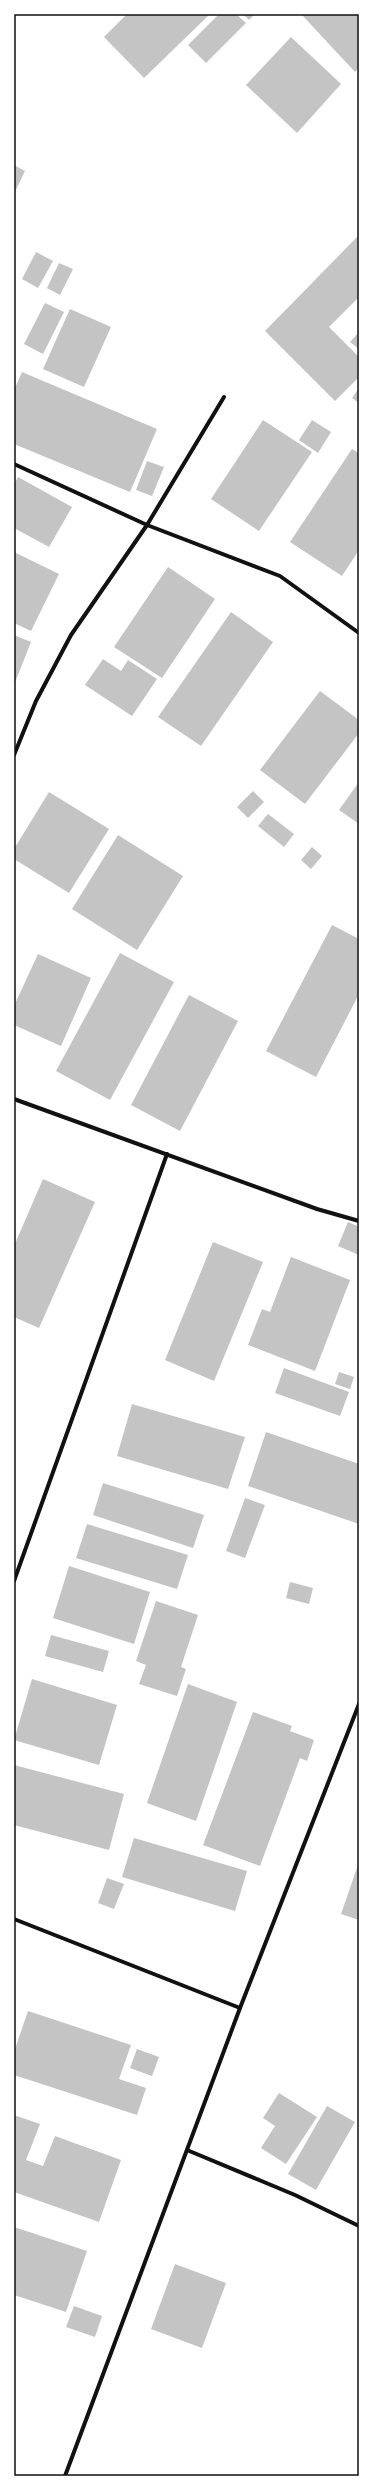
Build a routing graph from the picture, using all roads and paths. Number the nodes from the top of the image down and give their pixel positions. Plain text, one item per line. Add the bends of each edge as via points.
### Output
1 (224, 397) dead end
2 (14, 464) edge
3 (147, 525) junction
4 (359, 633) edge
5 (14, 755) edge
6 (14, 1099) edge
7 (167, 1154) junction
8 (359, 1221) edge
9 (14, 1580) edge
10 (359, 1704) edge
11 (14, 1919) edge
12 (240, 2008) junction
13 (187, 2150) junction
14 (359, 2226) edge
15 (65, 2476) edge

1 - 3 street
2 - 3 street
3 - 4 street via 280,576
3 - 5 street via 70,635 36,701
6 - 7 street
7 - 8 street via 317,1209
7 - 9 street
10 - 12 street
11 - 12 street
12 - 13 street
13 - 14 street via 295,2195
13 - 15 street

